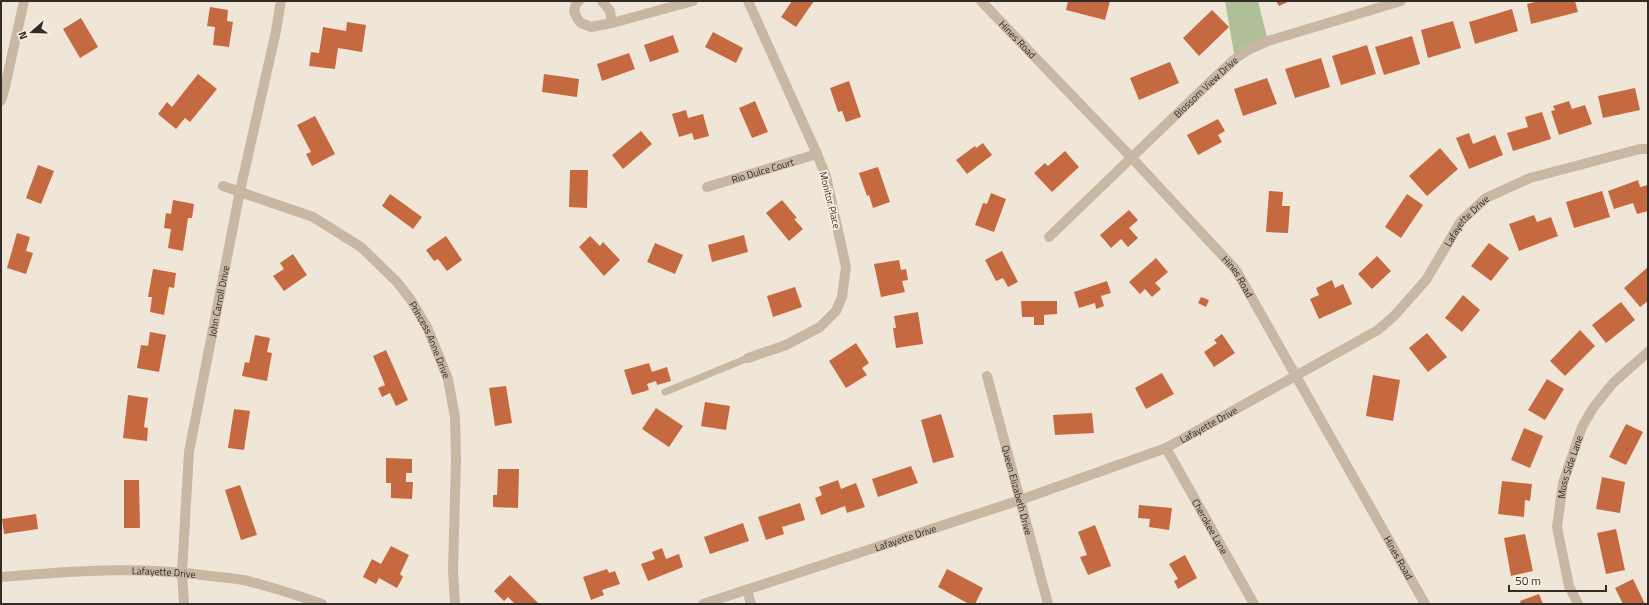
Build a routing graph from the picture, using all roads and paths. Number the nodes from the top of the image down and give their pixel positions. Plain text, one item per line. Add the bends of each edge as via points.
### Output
1 (24, 1) edge
2 (281, 1) edge
3 (579, 1) edge
4 (602, 1) edge
5 (693, 1) edge
6 (748, 1) edge
7 (981, 1) edge
8 (1401, 1) edge
9 (677, 3) edge
10 (612, 23) junction
11 (3, 86) edge
12 (1, 101) edge
13 (1648, 149) edge
14 (817, 154) junction
15 (1131, 157) junction
16 (222, 186) dead end
17 (707, 187) dead end
18 (240, 191) junction
19 (1049, 237) dead end
20 (1648, 352) edge
21 (748, 358) joint
22 (1297, 375) junction
23 (987, 376) dead end
24 (665, 392) dead end
25 (1166, 448) junction
26 (1020, 500) junction
27 (182, 572) junction
28 (1, 577) edge
29 (747, 590) junction
30 (184, 604) edge
31 (322, 604) edge
32 (455, 604) edge
33 (703, 604) edge
34 (751, 604) edge
35 (1048, 604) edge
36 (1254, 604) edge
37 (1425, 604) edge
38 (1578, 604) edge

1 - 11 street
2 - 18 street, John Carroll Drive
3 - 10 street via 574,11 581,23 591,27
4 - 10 street via 610,11
5 - 9 street
6 - 14 street, Monitor Place
7 - 15 street, Hines Road
8 - 15 street, Blossom View Drive via 1268,41 1248,50 1235,59
9 - 10 street
11 - 12 street
13 - 22 street, Lafayette Drive via 1530,178 1486,198 1461,221 1426,280 1394,316 1378,330
14 - 17 street, Rio Dulce Court
14 - 21 street, Monitor Place via 826,176 846,267 842,298 836,311 820,327 786,345
15 - 19 street, Blossom View Drive
15 - 22 street, Hines Road via 1236,270
16 - 18 street, Princess Anne Drive
18 - 27 street, John Carroll Drive via 189,452
18 - 32 street, Princess Anne Drive via 313,217 361,247 397,282 428,329 448,379 454,416
20 - 38 street, Moss Side Lane via 1613,383 1593,408 1582,427 1563,483 1557,527 1569,586
21 - 24 lane
22 - 25 street, Lafayette Drive
22 - 37 street, Hines Road
23 - 26 street, Queen Elizabeth Drive
25 - 26 street, Lafayette Drive
25 - 36 street, Cherokee Lane
26 - 29 street, Lafayette Drive
26 - 35 street, Queen Elizabeth Drive
27 - 28 street, Lafayette Drive via 130,569
27 - 30 street, John Carroll Drive
27 - 31 street, Lafayette Drive via 242,580
29 - 33 street, Lafayette Drive
29 - 34 street

